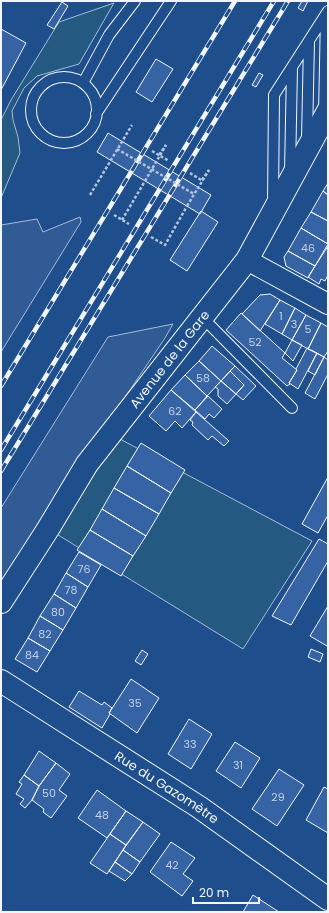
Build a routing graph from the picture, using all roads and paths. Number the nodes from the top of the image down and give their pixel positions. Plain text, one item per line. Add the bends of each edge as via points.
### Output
1 (135, 1) edge
2 (171, 1) edge
3 (327, 13) edge
4 (309, 41) junction
5 (292, 68) junction
6 (83, 83) junction
7 (96, 114) junction
8 (326, 115) edge
9 (132, 125) dead end
10 (117, 149) junction
11 (307, 150) junction
12 (152, 151) dead end
13 (159, 155) junction
14 (169, 161) dead end
15 (152, 169) junction
16 (190, 173) dead end
17 (290, 182) junction
18 (194, 194) junction
19 (90, 195) dead end
20 (272, 213) junction
21 (114, 215) dead end
22 (122, 220) junction
23 (129, 224) dead end
24 (151, 237) dead end
25 (247, 260) junction
26 (328, 304) edge
27 (202, 317) junction
28 (292, 408) dead end
29 (1, 602) edge
30 (1, 681) edge
31 (328, 899) edge

1 - 6 lane via 109,35
2 - 7 lane
3 - 4 lane
3 - 8 lane
4 - 5 lane
4 - 11 lane
5 - 17 lane
5 - 20 lane via 274,95
6 - 7 lane via 91,90 96,100
6 - 7 lane via 73,78 62,77 51,79 42,85 31,103 33,125 48,140 70,143 89,132
8 - 11 street, Avenue de la Gare
9 - 10 path
10 - 15 path, bridge
10 - 19 path
11 - 17 street, Avenue de la Gare
12 - 13 path
13 - 14 path
13 - 15 path, bridge via 166,145
15 - 18 path, bridge
15 - 22 path, bridge
16 - 18 path, bridge via 202,180 209,170
17 - 20 street, Avenue de la Gare
18 - 24 path, bridge via 165,245
20 - 25 street, Avenue de la Gare
21 - 22 path
22 - 23 path
25 - 26 street
25 - 27 street, Avenue de la Gare
27 - 28 lane
27 - 29 street, Avenue de la Gare via 87,464
30 - 31 street, Rue du Gazomètre via 199,807

